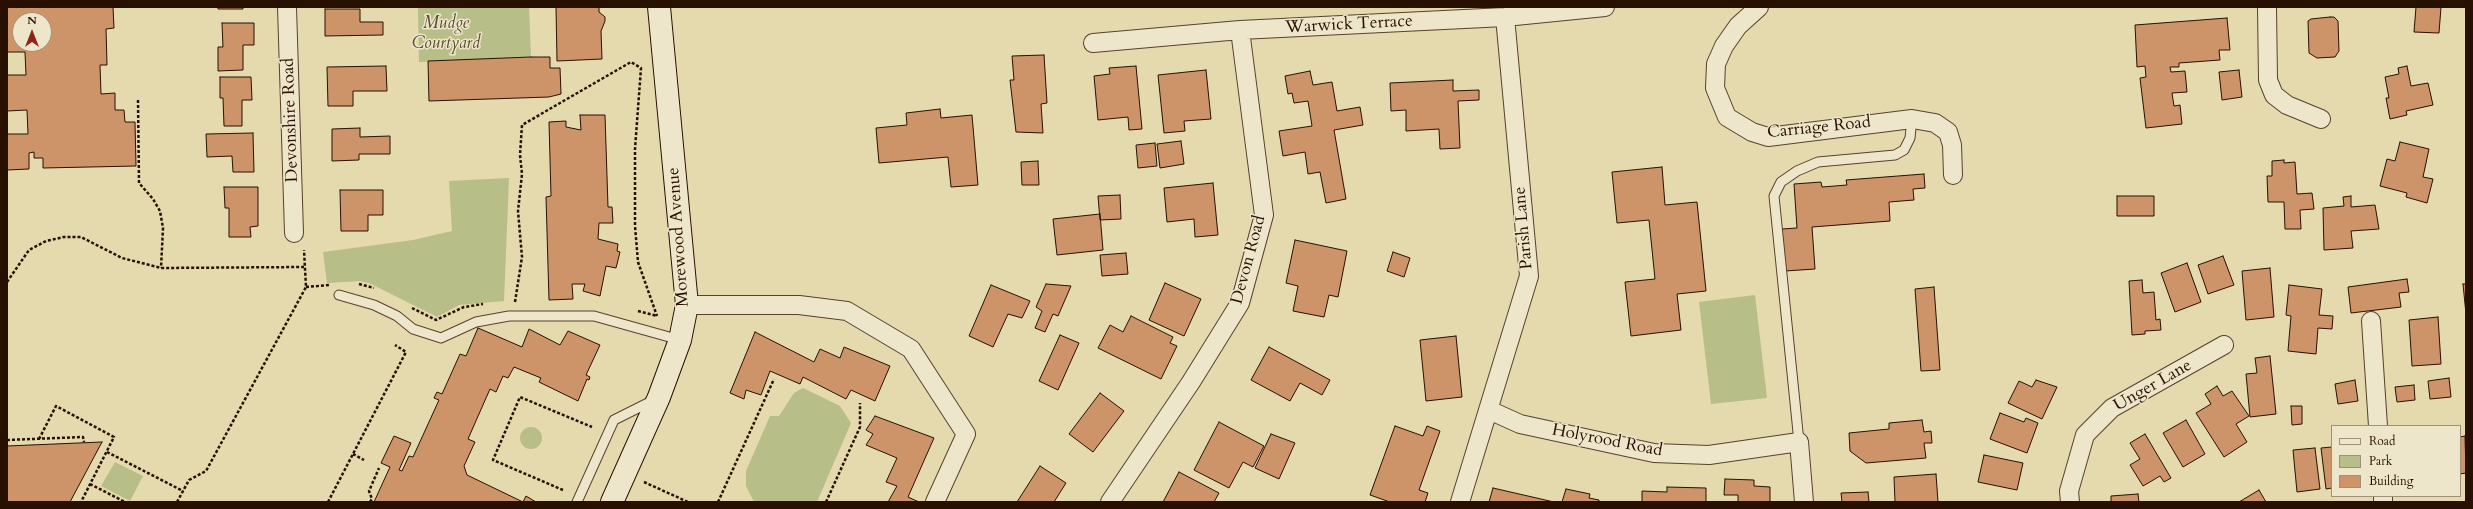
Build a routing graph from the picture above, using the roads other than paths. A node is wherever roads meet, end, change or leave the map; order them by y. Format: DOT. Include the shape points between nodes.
graph roads {
  1 [pos="288,7"];
  2 [pos="659,7"];
  3 [pos="1606,7"];
  4 [pos="1758,7"];
  5 [pos="2266,7"];
  6 [pos="1505,17"];
  7 [pos="1240,30"];
  8 [pos="1093,43"];
  9 [pos="1912,119"];
  10 [pos="2321,119"];
  11 [pos="1953,175"];
  12 [pos="294,233"];
  13 [pos="339,295"];
  14 [pos="687,305"];
  15 [pos="2372,321"];
  16 [pos="680,340"];
  17 [pos="2224,345"];
  18 [pos="659,397"];
  19 [pos="1489,410"];
  20 [pos="2378,425"];
  21 [pos="1799,442"];
  22 [pos="577,502"];
  23 [pos="612,502"];
  24 [pos="936,502"];
  25 [pos="1110,502"];
  26 [pos="1460,502"];
  27 [pos="1804,502"];
  28 [pos="2070,502"];
  1 -- 12 [label="street, Devonshire Road"];
  2 -- 14 [label="main road, Morewood Avenue"];
  3 -- 6 [label="street, Warwick Terrace"];
  4 -- 9 [label="street, Carriage Road" via="1738,26 1724,46 1716,64 1715,88 1727,117 1752,132 1768,137"];
  5 -- 10 [label="street" via="2268,80 2274,95 2287,105"];
  6 -- 7 [label="street, Warwick Terrace"];
  6 -- 19 [label="street, Parish Lane" via="1529,276"];
  7 -- 8 [label="street, Warwick Terrace"];
  7 -- 25 [label="street, Devon Road" via="1264,215 1240,303 1191,382"];
  9 -- 11 [label="street, Carriage Road" via="1936,123 1948,132 1952,145"];
  9 -- 21 [label="lane" via="1910,138 1904,150 1895,155 1818,162 1797,171 1781,182 1774,196"];
  13 -- 16 [label="lane" via="374,305 397,316 414,329 441,338 476,322 509,316 594,316"];
  14 -- 16 [label="main road, Morewood Avenue"];
  14 -- 24 [label="street" via="799,305 848,312 911,349 966,434"];
  15 -- 20 [label="street"];
  16 -- 18 [label="main road, Morewood Avenue"];
  17 -- 28 [label="street, Unger Lane" via="2112,408 2085,435 2069,491"];
  18 -- 22 [label="lane" via="614,420"];
  18 -- 23 [label="main road, Morewood Avenue"];
  19 -- 21 [label="street, Holyrood Road" via="1520,424 1654,453 1708,455"];
  19 -- 26 [label="street, Parish Lane"];
  21 -- 27 [label="street"];
}
